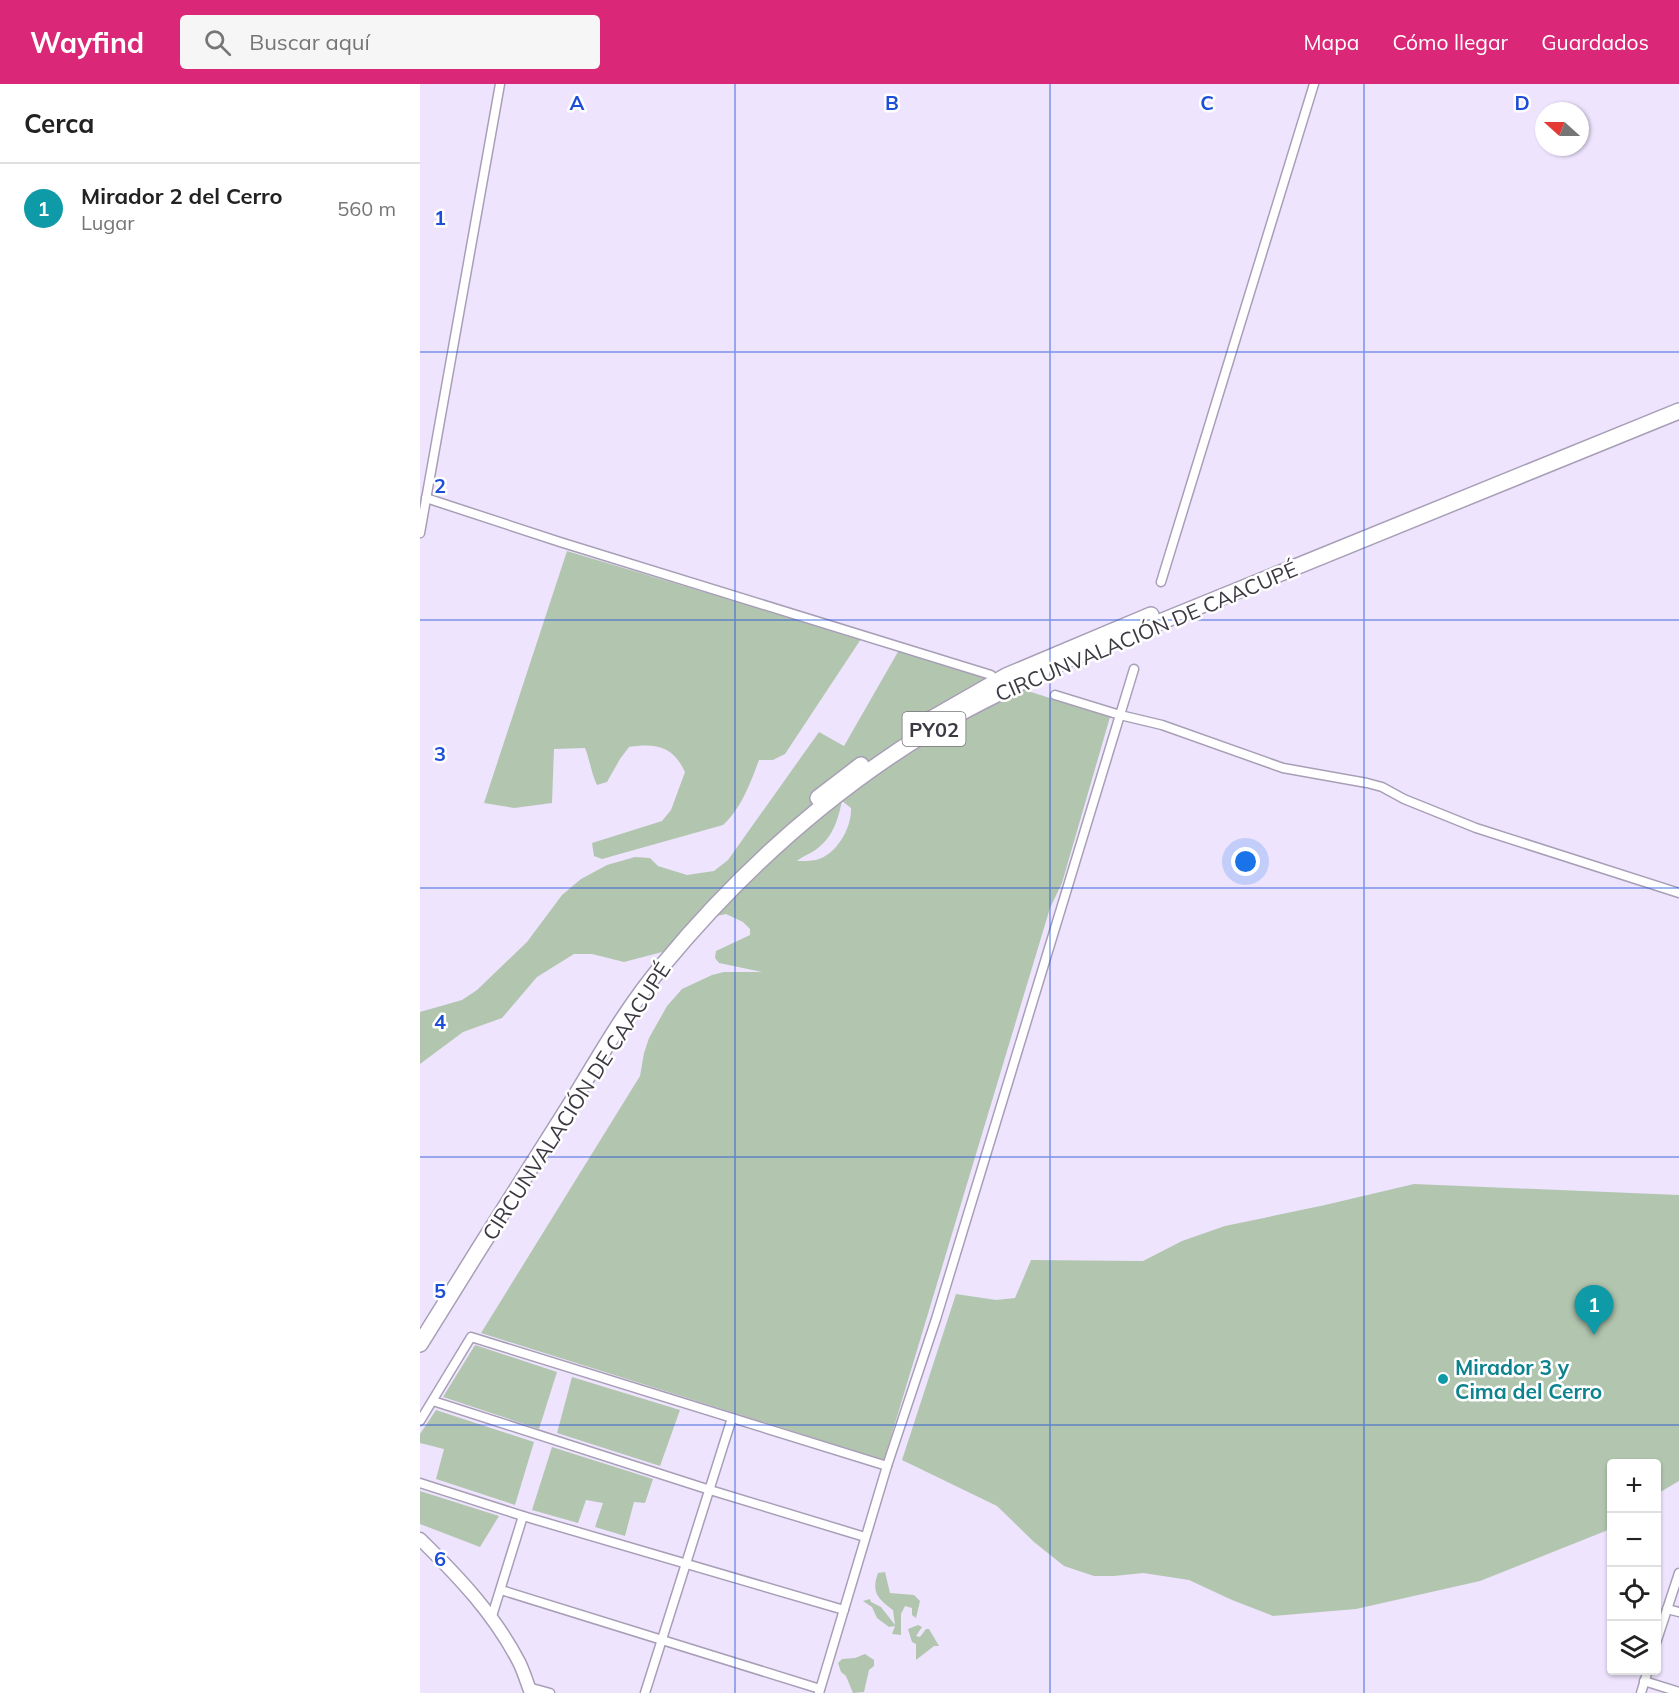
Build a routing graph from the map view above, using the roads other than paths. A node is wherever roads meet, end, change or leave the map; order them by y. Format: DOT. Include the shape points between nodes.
graph roads {
  1 [pos="500,84"];
  2 [pos="1314,84"];
  3 [pos="1679,402"];
  4 [pos="1679,411"];
  5 [pos="426,498"];
  6 [pos="420,533"];
  7 [pos="1161,582"];
  8 [pos="1134,669"];
  9 [pos="991,675"];
  10 [pos="1055,695"];
  11 [pos="1120,715"];
  12 [pos="1679,893"];
  13 [pos="420,1324"];
  14 [pos="420,1344"];
  15 [pos="433,1401"];
  16 [pos="732,1418"];
  17 [pos="420,1421"];
  18 [pos="887,1466"];
  19 [pos="420,1483"];
  20 [pos="710,1490"];
  21 [pos="524,1516"];
  22 [pos="865,1537"];
  23 [pos="420,1539"];
  24 [pos="687,1563"];
  25 [pos="1679,1573"];
  26 [pos="501,1590"];
  27 [pos="1667,1609"];
  28 [pos="844,1610"];
  29 [pos="1679,1612"];
  30 [pos="492,1616"];
  31 [pos="1661,1628"];
  32 [pos="662,1640"];
  33 [pos="1646,1675"];
  34 [pos="1644,1681"];
  35 [pos="530,1690"];
  36 [pos="820,1691"];
  37 [pos="1679,1692"];
  38 [pos="550,1693"];
  39 [pos="645,1693"];
  40 [pos="1641,1693"];
  1 -- 5 [label="street"];
  2 -- 7 [label="street"];
  3 -- 13 [label="highway, CIRCUNVALACIÓN DE CAACUPÉ / PY02" via="1024,668 920,725 839,781 753,855 644,974"];
  4 -- 14 [label="highway, CIRCUNVALACIÓN DE CAACUPÉ / PY02" via="1069,659 981,702 885,760 765,857 661,967 611,1039"];
  5 -- 6 [label="street"];
  5 -- 9 [label="street"];
  8 -- 11 [label="street"];
  10 -- 11 [label="street"];
  11 -- 12 [label="street" via="1162,725 1282,768 1375,785 1476,828"];
  11 -- 18 [label="street"];
  15 -- 16 [label="street" via="471,1337"];
  15 -- 17 [label="street"];
  15 -- 20 [label="street"];
  16 -- 18 [label="street"];
  16 -- 20 [label="street"];
  18 -- 22 [label="street"];
  19 -- 21 [label="street"];
  20 -- 22 [label="street"];
  20 -- 24 [label="street"];
  21 -- 24 [label="street"];
  21 -- 26 [label="street"];
  22 -- 28 [label="street"];
  23 -- 30 [label="street"];
  24 -- 28 [label="street"];
  24 -- 32 [label="street"];
  25 -- 27 [label="street"];
  26 -- 30 [label="street"];
  26 -- 32 [label="street"];
  27 -- 29 [label="street"];
  27 -- 31 [label="street"];
  28 -- 36 [label="street"];
  30 -- 35 [label="street" via="521,1665"];
  32 -- 36 [label="street"];
  32 -- 39 [label="street"];
  33 -- 34 [label="street"];
  34 -- 37 [label="street"];
  34 -- 40 [label="street"];
  35 -- 38 [label="street"];
}
